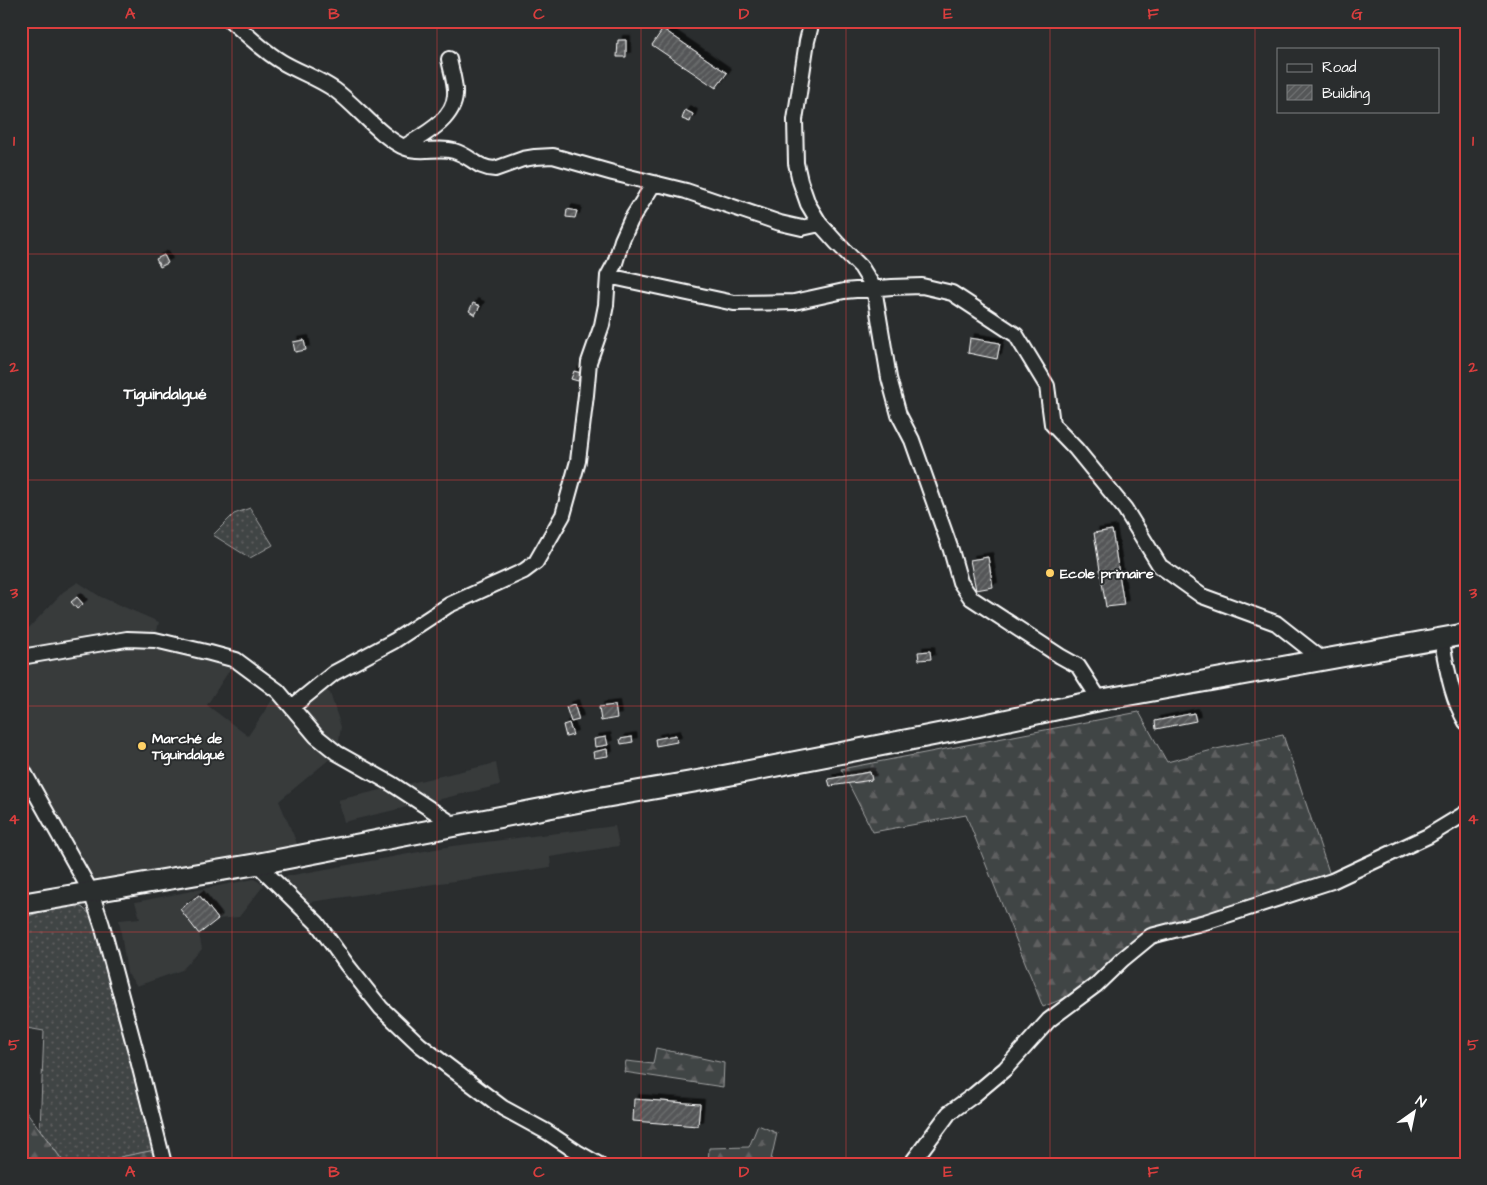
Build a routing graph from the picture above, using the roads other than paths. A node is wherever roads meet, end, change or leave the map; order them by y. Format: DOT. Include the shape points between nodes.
graph roads {
  1 [pos="231,21"];
  2 [pos="812,21"];
  3 [pos="449,59"];
  4 [pos="404,147"];
  5 [pos="654,183"];
  6 [pos="820,224"];
  7 [pos="608,276"];
  8 [pos="874,288"];
  9 [pos="1466,634"];
  10 [pos="1441,638"];
  11 [pos="21,657"];
  12 [pos="1323,660"];
  13 [pos="1100,700"];
  14 [pos="292,706"];
  15 [pos="1466,722"];
  16 [pos="21,766"];
  17 [pos="1466,813"];
  18 [pos="456,826"];
  19 [pos="257,864"];
  20 [pos="91,892"];
  21 [pos="23,902"];
  22 [pos="164,1164"];
  23 [pos="598,1164"];
  24 [pos="911,1164"];
  1 -- 4 [label="street" via="282,62 335,90"];
  2 -- 6 [label="street" via="795,120 795,143 800,181"];
  3 -- 4 [label="street" via="456,93 454,102 442,122"];
  4 -- 5 [label="street" via="420,151 456,151 492,169 524,159 553,156"];
  5 -- 6 [label="street" via="802,228"];
  5 -- 7 [label="street" via="631,220"];
  6 -- 8 [label="street" via="861,266"];
  7 -- 8 [label="street" via="734,303 794,302"];
  7 -- 14 [label="street" via="602,326 589,362 578,461 563,515 536,562 524,571 449,605 394,641 334,673"];
  8 -- 12 [label="street" via="922,286 952,293 1016,334 1047,386 1052,424 1125,509 1160,566 1202,596 1276,623"];
  8 -- 13 [label="street" via="889,378 899,415 912,440 960,582 971,598 1078,666"];
  9 -- 10 [label="street"];
  10 -- 12 [label="street"];
  10 -- 15 [label="street" via="1453,695"];
  11 -- 14 [label="street" via="128,639 155,640 236,660 278,690"];
  12 -- 13 [label="street"];
  13 -- 18 [label="street"];
  14 -- 18 [label="street" via="316,736 337,753"];
  16 -- 20 [label="street"];
  17 -- 24 [label="street" via="1428,836 1332,882 1151,936 1096,985 1049,1020 1005,1069 949,1114"];
  18 -- 19 [label="street"];
  19 -- 20 [label="street"];
  19 -- 23 [label="street" via="317,924 381,1008 420,1045 504,1108"];
  20 -- 21 [label="street"];
  20 -- 22 [label="street"];
}
